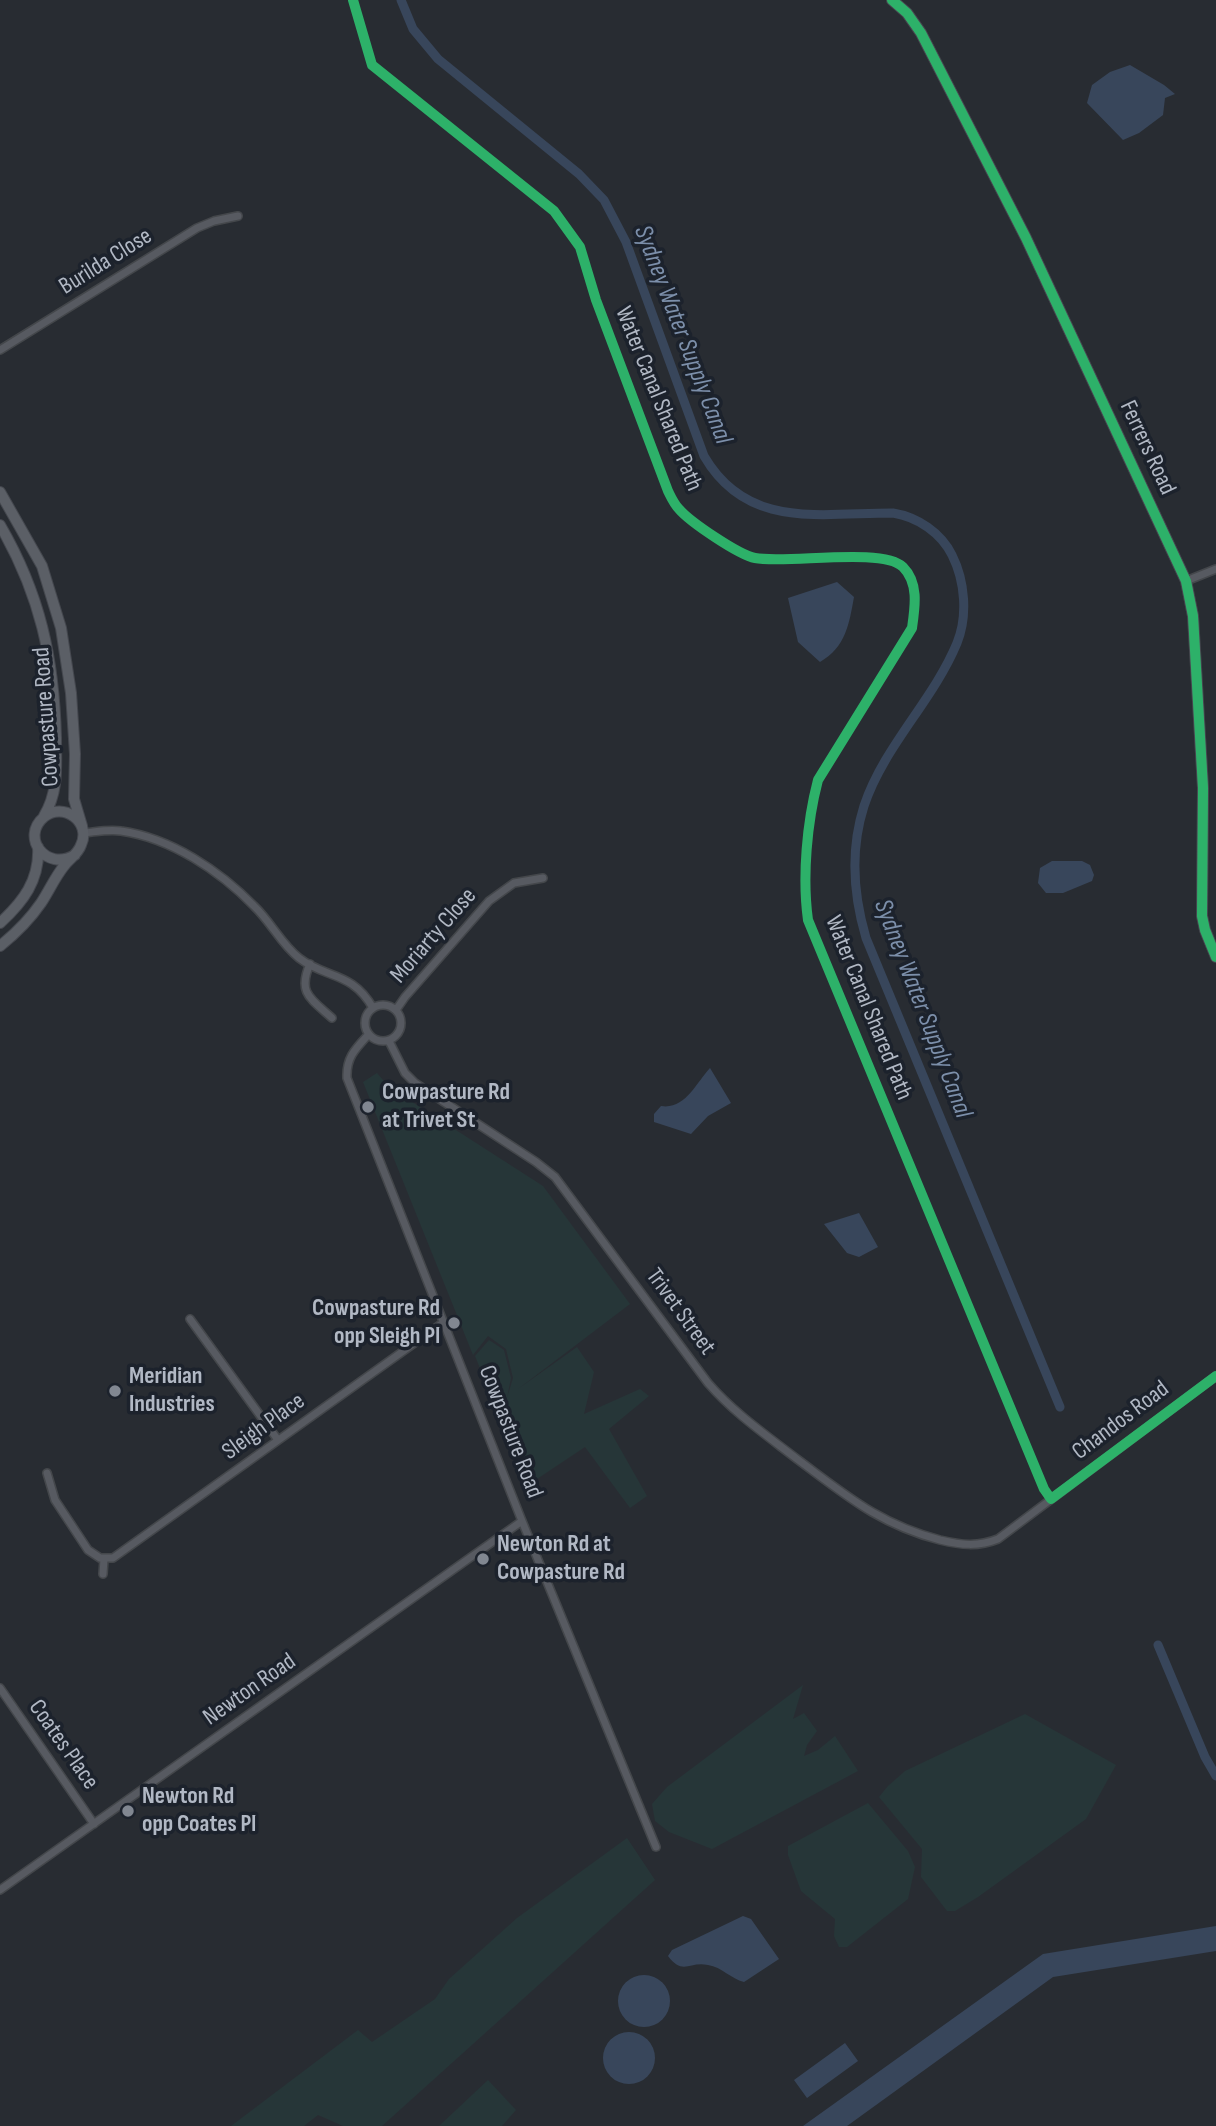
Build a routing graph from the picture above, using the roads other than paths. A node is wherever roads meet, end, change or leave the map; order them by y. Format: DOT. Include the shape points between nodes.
graph roads {
  1 [pos="892,0"];
  2 [pos="238,216"];
  3 [pos="0,350"];
  4 [pos="0,492"];
  5 [pos="0,525"];
  6 [pos="1216,569"];
  7 [pos="1186,581"];
  8 [pos="44,816"];
  9 [pos="83,829"];
  10 [pos="38,848"];
  11 [pos="75,855"];
  12 [pos="542,878"];
  13 [pos="0,923"];
  14 [pos="0,946"];
  15 [pos="1216,957"];
  16 [pos="310,964"];
  17 [pos="373,1007"];
  18 [pos="396,1010"];
  19 [pos="332,1018"];
  20 [pos="368,1035"];
  21 [pos="389,1041"];
  22 [pos="190,1319"];
  23 [pos="444,1322"];
  24 [pos="1216,1376"];
  25 [pos="278,1440"];
  26 [pos="47,1473"];
  27 [pos="522,1521"];
  28 [pos="985,1543"];
  29 [pos="104,1559"];
  30 [pos="103,1574"];
  31 [pos="0,1688"];
  32 [pos="94,1824"];
  33 [pos="656,1847"];
  34 [pos="0,1890"];
  1 -- 7 [label="street, Ferrers Road" via="921,33 1026,238"];
  2 -- 3 [label="street, Burilda Close" via="197,228"];
  4 -- 9 [label="street, Cowpasture Road" via="42,566 61,628 71,693 74,799"];
  5 -- 8 [label="street, Cowpasture Road" via="35,597 52,672 57,782"];
  6 -- 7 [label="street"];
  7 -- 15 [label="street, Ferrers Road" via="1193,616 1203,788 1202,916"];
  8 -- 9 [label="street" via="65,812"];
  8 -- 10 [label="street" via="35,834"];
  9 -- 11 [label="street"];
  9 -- 16 [label="street" via="137,835 208,867 255,906 286,946"];
  10 -- 11 [label="street" via="54,860"];
  10 -- 13 [label="street" via="37,870 29,891"];
  11 -- 14 [label="street" via="30,917"];
  12 -- 18 [label="street, Moriarty Close" via="514,883 489,901"];
  16 -- 17 [label="street" via="352,984"];
  16 -- 19 [label="street" via="303,978 305,989"];
  17 -- 18 [label="street" via="385,1005"];
  17 -- 20 [label="street" via="365,1017"];
  18 -- 21 [label="street" via="401,1028"];
  20 -- 21 [label="street"];
  20 -- 23 [label="street, Cowpasture Road" via="349,1058 347,1078"];
  21 -- 28 [label="street, Trivet Street" via="415,1083 555,1177 708,1383 743,1418 883,1520 951,1542"];
  22 -- 25 [label="street"];
  23 -- 25 [label="street, Sleigh Place"];
  23 -- 27 [label="street, Cowpasture Road"];
  24 -- 28 [label="street, Chandos Road" via="1009,1533"];
  25 -- 29 [label="street, Sleigh Place" via="122,1553"];
  26 -- 29 [label="street" via="59,1508 88,1550"];
  27 -- 32 [label="street, Newton Road"];
  27 -- 33 [label="street, Cowpasture Road"];
  29 -- 30 [label="street"];
  31 -- 32 [label="street, Coates Place"];
  32 -- 34 [label="street, Newton Road"];
}
